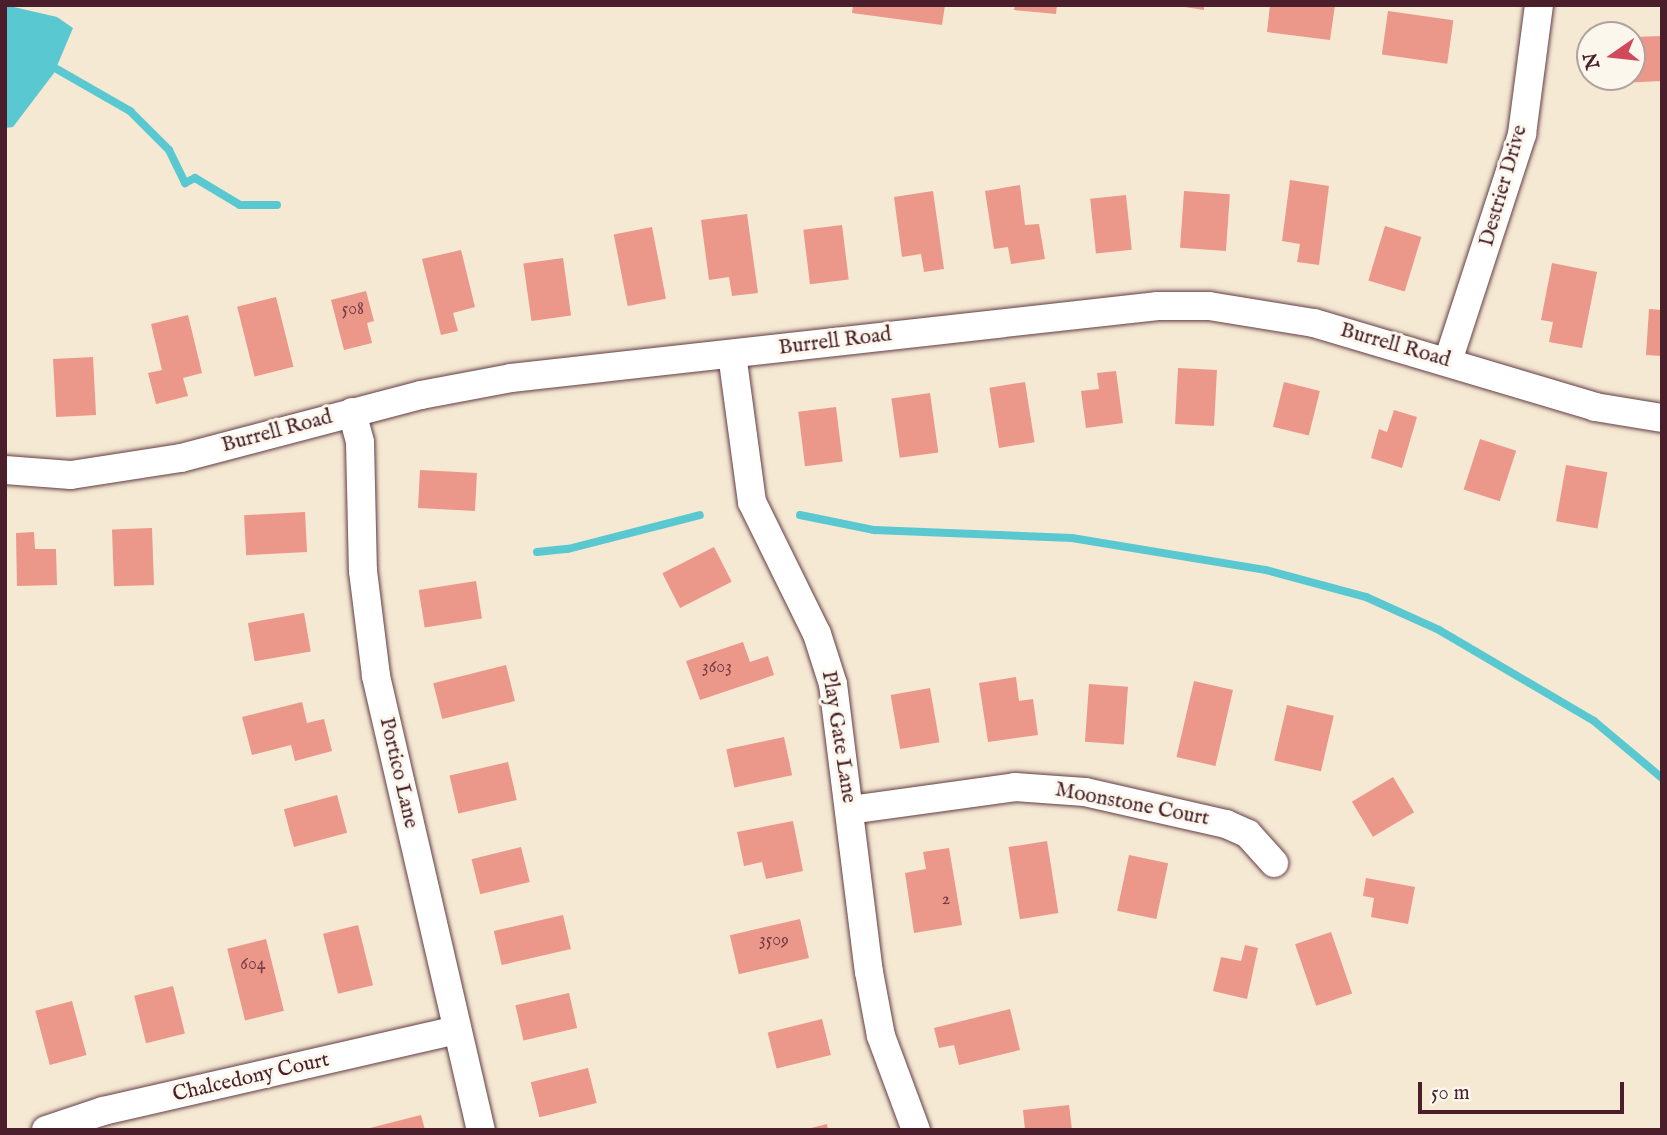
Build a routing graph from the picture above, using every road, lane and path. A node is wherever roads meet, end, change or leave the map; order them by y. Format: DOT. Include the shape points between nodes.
graph roads {
  1 [pos="1539,5"];
  2 [pos="732,354"];
  3 [pos="1448,361"];
  4 [pos="352,412"];
  5 [pos="1662,418"];
  6 [pos="5,470"];
  7 [pos="850,810"];
  8 [pos="1274,863"];
  9 [pos="457,1030"];
  10 [pos="46,1130"];
  11 [pos="481,1130"];
  12 [pos="916,1130"];
  1 -- 3 [label="street, Destrier Drive" via="1522,134"];
  2 -- 3 [label="street, Burrell Road" via="1111,308 1209,306 1314,323"];
  2 -- 4 [label="street, Burrell Road" via="511,378"];
  2 -- 7 [label="street, Play Gate Lane" via="752,502 817,634 833,684"];
  3 -- 5 [label="street, Burrell Road" via="1595,407"];
  4 -- 6 [label="street, Burrell Road" via="127,468 71,475"];
  4 -- 9 [label="street, Portico Lane" via="360,442 363,572 376,676"];
  7 -- 8 [label="street, Moonstone Court" via="1015,787 1085,792 1226,824 1248,834"];
  7 -- 12 [label="street, Play Gate Lane" via="881,1036"];
  9 -- 10 [label="street, Chalcedony Court" via="103,1111"];
  9 -- 11 [label="street, Portico Lane"];
}
